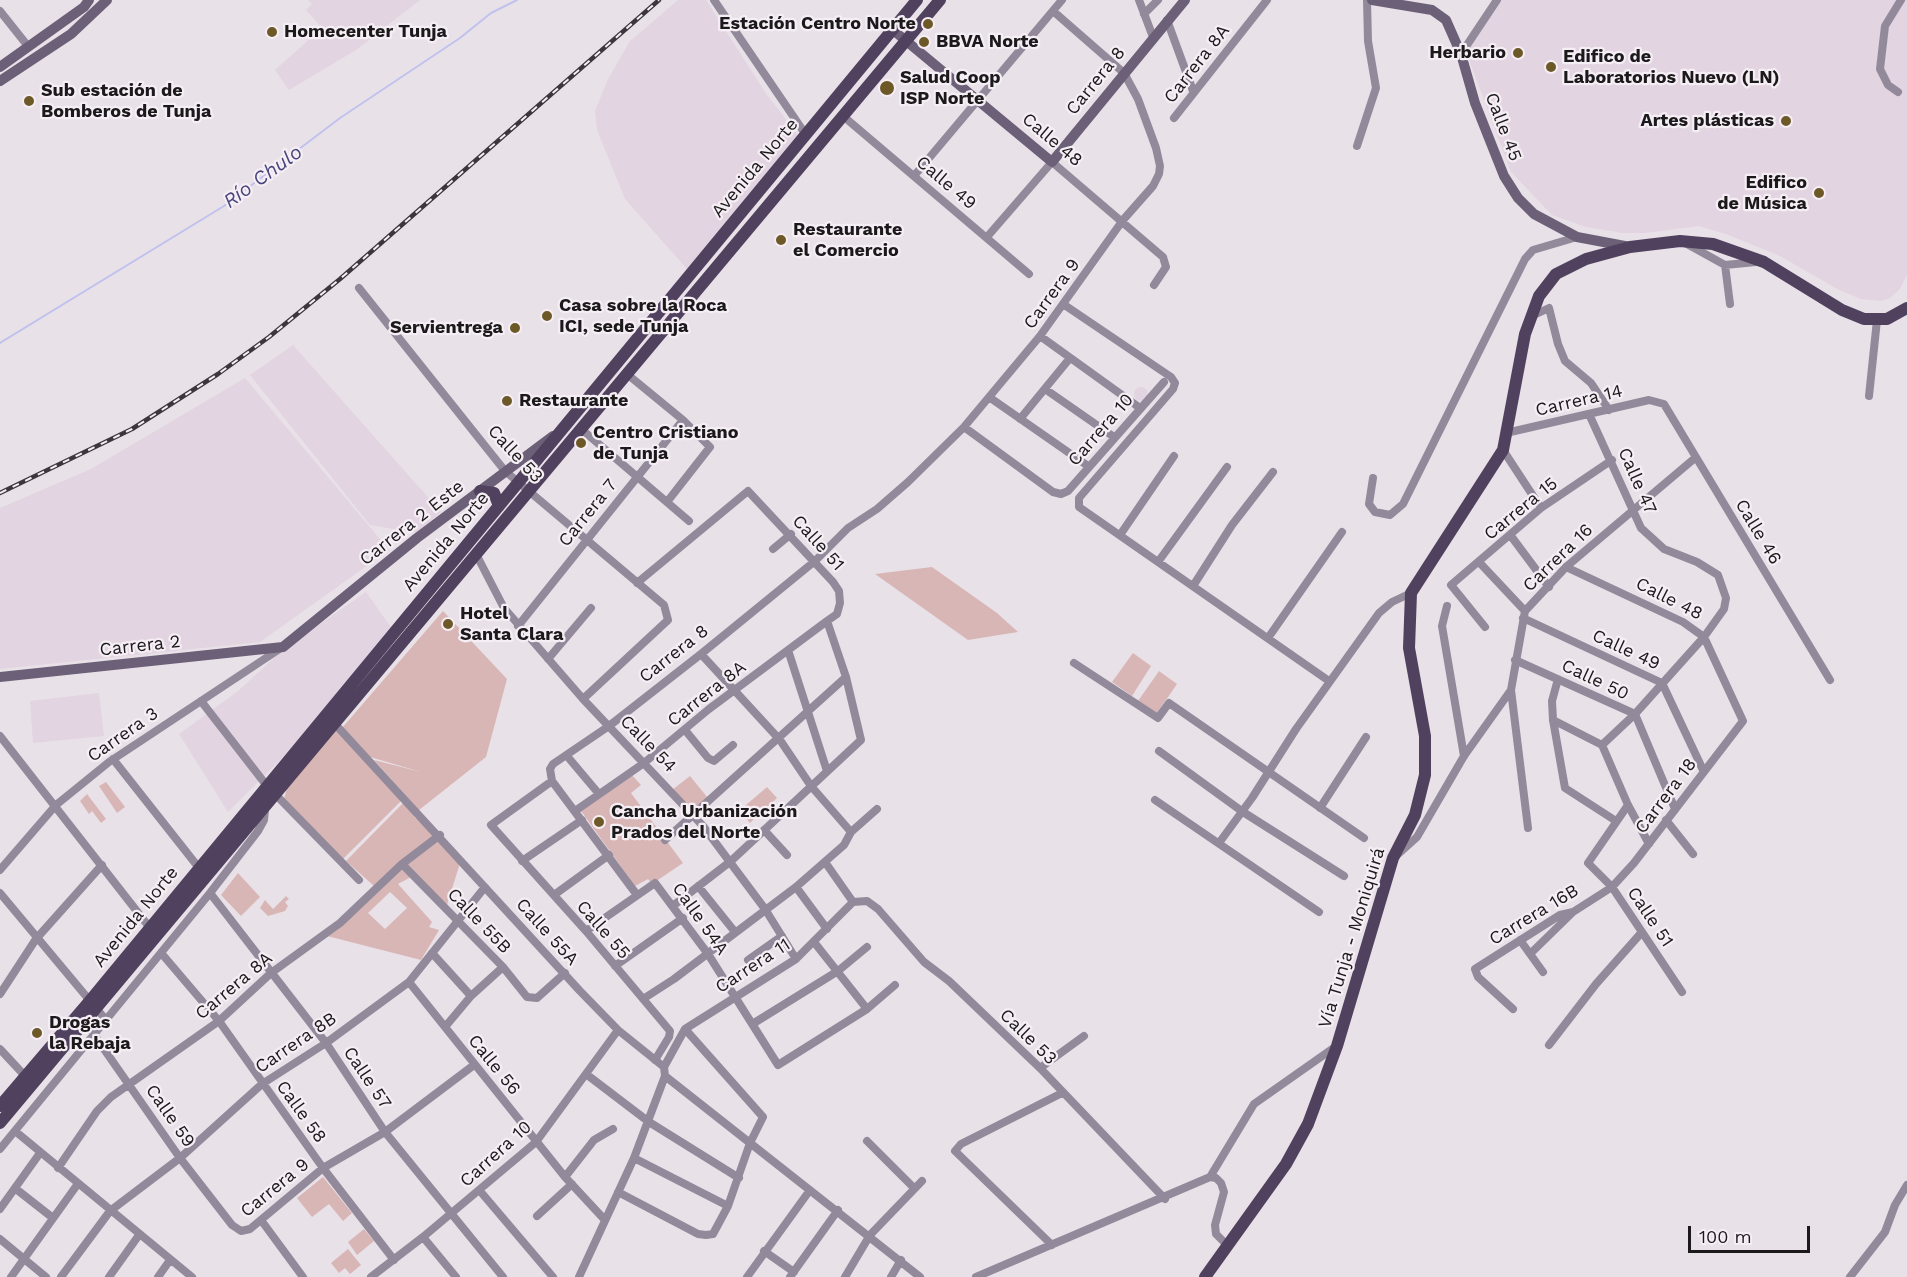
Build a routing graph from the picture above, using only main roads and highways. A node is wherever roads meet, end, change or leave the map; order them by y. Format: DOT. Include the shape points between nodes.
graph roads {
  1 [pos="917,0"];
  2 [pos="940,0"];
  3 [pos="1907,308"];
  4 [pos="480,491"];
  5 [pos="499,506"];
  6 [pos="271,790"];
  7 [pos="92,1005"];
  8 [pos="82,1018"];
  9 [pos="0,1106"];
  10 [pos="0,1123"];
  11 [pos="1205,1277"];
  1 -- 5 [label="main road, Avenida Norte"];
  2 -- 6 [label="main road, Avenida Norte" via="335,724"];
  3 -- 11 [label="main road, Vía Tunja - Moniquirá" via="1887,319 1864,319 1842,310 1764,261 1713,244 1680,241 1630,247 1586,260 1556,274 1539,296 1525,334 1503,450 1411,593 1409,648 1425,736 1425,775 1415,815 1393,858 1337,1046 1308,1124 1286,1164"];
  4 -- 5 [label="main road" via="494,493"];
  5 -- 6 [label="main road, Avenida Norte"];
  6 -- 7 [label="main road, Avenida Norte" via="199,868"];
  6 -- 7 [label="main road, Avenida Norte" via="265,805"];
  7 -- 8 [label="main road, Avenida Norte"];
  8 -- 9 [label="main road, Avenida Norte"];
  8 -- 10 [label="main road, Avenida Norte"];
}
